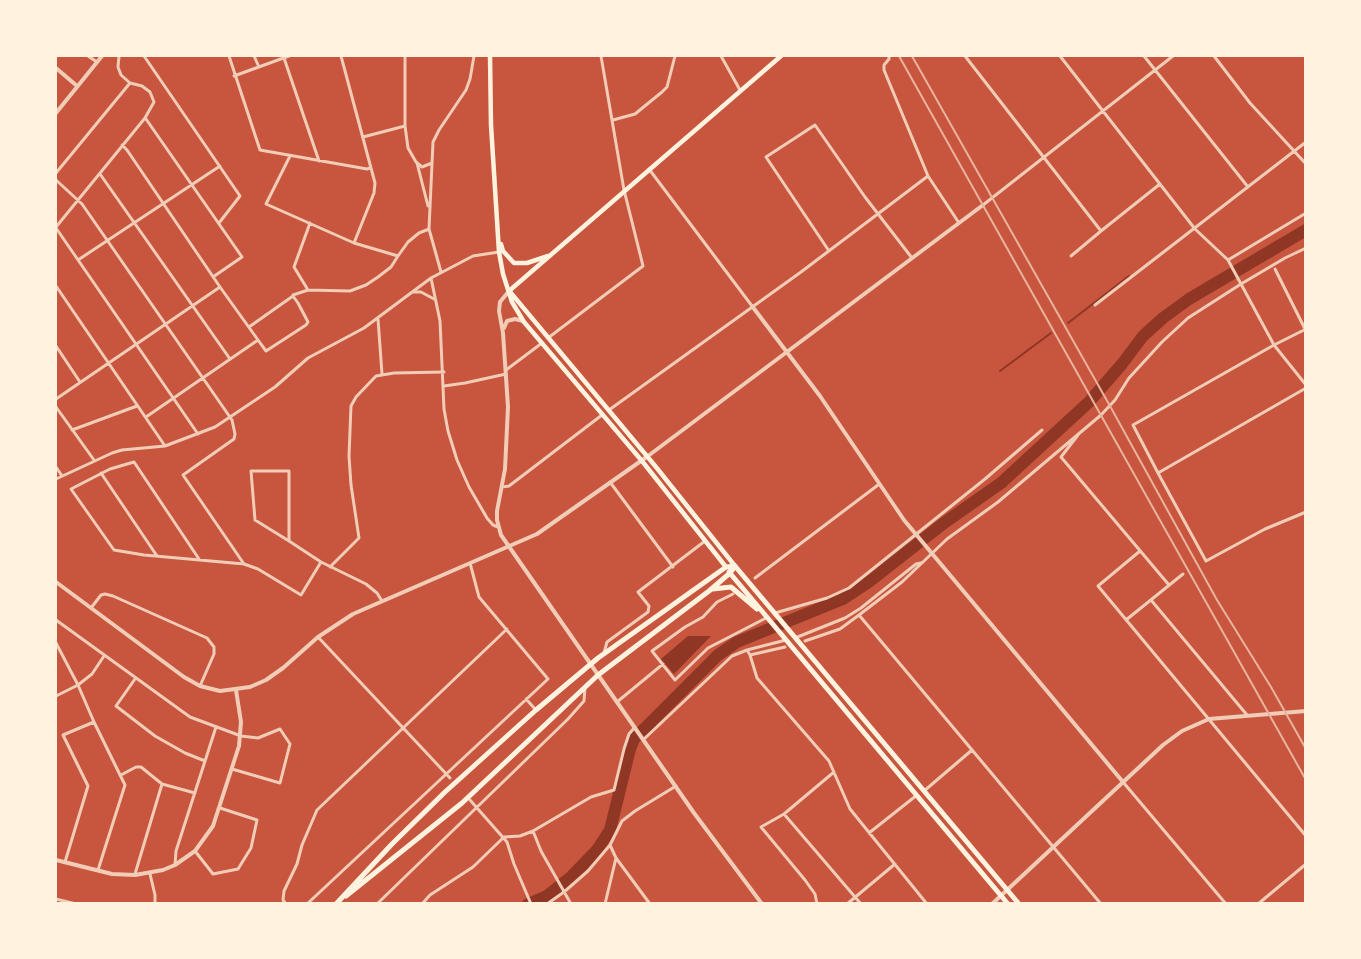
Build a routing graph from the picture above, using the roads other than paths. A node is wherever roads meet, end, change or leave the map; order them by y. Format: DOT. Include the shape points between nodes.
graph roads {
  1 [pos="88,56"];
  2 [pos="102,56"];
  3 [pos="119,56"];
  4 [pos="144,56"];
  5 [pos="229,56"];
  6 [pos="254,56"];
  7 [pos="289,56"];
  8 [pos="340,56"];
  9 [pos="405,56"];
  10 [pos="474,56"];
  11 [pos="490,56"];
  12 [pos="601,56"];
  13 [pos="675,56"];
  14 [pos="721,56"];
  15 [pos="780,56"];
  16 [pos="889,56"];
  17 [pos="965,56"];
  18 [pos="1060,56"];
  19 [pos="1144,56"];
  20 [pos="1173,56"];
  21 [pos="1214,56"];
  22 [pos="284,58"];
  23 [pos="97,62"];
  24 [pos="259,67"];
  25 [pos="56,68"];
  26 [pos="1155,69"];
  27 [pos="234,76"];
  28 [pos="130,83"];
  29 [pos="77,86"];
  30 [pos="740,90"];
  31 [pos="56,110"];
  32 [pos="1103,111"];
  33 [pos="146,118"];
  34 [pos="613,120"];
  35 [pos="405,126"];
  36 [pos="363,136"];
  37 [pos="1305,142"];
  38 [pos="122,146"];
  39 [pos="1294,151"];
  40 [pos="290,156"];
  41 [pos="1043,158"];
  42 [pos="319,161"];
  43 [pos="416,162"];
  44 [pos="432,163"];
  45 [pos="1305,164"];
  46 [pos="220,165"];
  47 [pos="370,168"];
  48 [pos="649,169"];
  49 [pos="56,173"];
  50 [pos="100,174"];
  51 [pos="928,176"];
  52 [pos="56,180"];
  53 [pos="431,184"];
  54 [pos="1160,184"];
  55 [pos="192,185"];
  56 [pos="423,186"];
  57 [pos="1248,187"];
  58 [pos="624,190"];
  59 [pos="78,199"];
  60 [pos="163,204"];
  61 [pos="983,206"];
  62 [pos="429,211"];
  63 [pos="1305,213"];
  64 [pos="878,214"];
  65 [pos="135,223"];
  66 [pos="219,223"];
  67 [pos="310,223"];
  68 [pos="960,223"];
  69 [pos="56,228"];
  70 [pos="1195,229"];
  71 [pos="429,230"];
  72 [pos="1101,231"];
  73 [pos="498,233"];
  74 [pos="107,241"];
  75 [pos="354,243"];
  76 [pos="1305,248"];
  77 [pos="829,250"];
  78 [pos="499,252"];
  79 [pos="398,256"];
  80 [pos="548,256"];
  81 [pos="1071,256"];
  82 [pos="913,259"];
  83 [pos="78,260"];
  84 [pos="1228,260"];
  85 [pos="1275,268"];
  86 [pos="441,272"];
  87 [pos="213,277"];
  88 [pos="431,278"];
  89 [pos="1241,283"];
  90 [pos="56,286"];
  91 [pos="220,286"];
  92 [pos="308,290"];
  93 [pos="509,291"];
  94 [pos="411,293"];
  95 [pos="293,296"];
  96 [pos="436,301"];
  97 [pos="1095,305"];
  98 [pos="192,306"];
  99 [pos="752,306"];
  100 [pos="378,318"];
  101 [pos="524,322"];
  102 [pos="165,324"];
  103 [pos="249,327"];
  104 [pos="1305,329"];
  105 [pos="503,333"];
  106 [pos="548,338"];
  107 [pos="258,340"];
  108 [pos="542,343"];
  109 [pos="136,344"];
  110 [pos="1274,345"];
  111 [pos="56,346"];
  112 [pos="788,352"];
  113 [pos="230,359"];
  114 [pos="110,363"];
  115 [pos="444,372"];
  116 [pos="506,372"];
  117 [pos="382,374"];
  118 [pos="202,379"];
  119 [pos="80,382"];
  120 [pos="444,386"];
  121 [pos="1305,387"];
  122 [pos="174,398"];
  123 [pos="56,399"];
  124 [pos="137,406"];
  125 [pos="56,407"];
  126 [pos="609,410"];
  127 [pos="603,414"];
  128 [pos="145,417"];
  129 [pos="230,417"];
  130 [pos="72,430"];
  131 [pos="1042,430"];
  132 [pos="1079,433"];
  133 [pos="198,434"];
  134 [pos="165,446"];
  135 [pos="648,456"];
  136 [pos="94,460"];
  137 [pos="642,461"];
  138 [pos="56,467"];
  139 [pos="101,473"];
  140 [pos="1158,473"];
  141 [pos="62,476"];
  142 [pos="56,479"];
  143 [pos="610,482"];
  144 [pos="878,485"];
  145 [pos="502,487"];
  146 [pos="1305,512"];
  147 [pos="498,527"];
  148 [pos="916,536"];
  149 [pos="290,541"];
  150 [pos="705,541"];
  151 [pos="507,546"];
  152 [pos="1140,551"];
  153 [pos="930,552"];
  154 [pos="157,556"];
  155 [pos="199,559"];
  156 [pos="321,562"];
  157 [pos="922,562"];
  158 [pos="470,563"];
  159 [pos="244,564"];
  160 [pos="735,566"];
  161 [pos="330,567"];
  162 [pos="673,567"];
  163 [pos="726,567"];
  164 [pos="730,573"];
  165 [pos="1183,574"];
  166 [pos="754,578"];
  167 [pos="56,582"];
  168 [pos="1169,585"];
  169 [pos="709,591"];
  170 [pos="733,594"];
  171 [pos="1151,600"];
  172 [pos="383,602"];
  173 [pos="91,608"];
  174 [pos="762,612"];
  175 [pos="860,615"];
  176 [pos="777,616"];
  177 [pos="769,620"];
  178 [pos="1126,620"];
  179 [pos="57,621"];
  180 [pos="56,626"];
  181 [pos="507,629"];
  182 [pos="794,636"];
  183 [pos="318,637"];
  184 [pos="785,641"];
  185 [pos="805,641"];
  186 [pos="56,643"];
  187 [pos="747,650"];
  188 [pos="604,654"];
  189 [pos="750,655"];
  190 [pos="104,656"];
  191 [pos="591,664"];
  192 [pos="663,664"];
  193 [pos="598,675"];
  194 [pos="135,679"];
  195 [pos="78,685"];
  196 [pos="200,686"];
  197 [pos="585,687"];
  198 [pos="236,690"];
  199 [pos="56,696"];
  200 [pos="526,699"];
  201 [pos="617,702"];
  202 [pos="536,710"];
  203 [pos="1305,711"];
  204 [pos="1247,715"];
  205 [pos="1209,719"];
  206 [pos="94,722"];
  207 [pos="216,727"];
  208 [pos="403,728"];
  209 [pos="635,728"];
  210 [pos="241,735"];
  211 [pos="642,738"];
  212 [pos="972,750"];
  213 [pos="205,760"];
  214 [pos="232,769"];
  215 [pos="834,772"];
  216 [pos="445,773"];
  217 [pos="121,775"];
  218 [pos="450,778"];
  219 [pos="1123,783"];
  220 [pos="162,784"];
  221 [pos="676,786"];
  222 [pos="924,791"];
  223 [pos="195,794"];
  224 [pos="918,795"];
  225 [pos="470,800"];
  226 [pos="478,807"];
  227 [pos="220,808"];
  228 [pos="784,814"];
  229 [pos="533,831"];
  230 [pos="869,833"];
  231 [pos="1305,836"];
  232 [pos="504,837"];
  233 [pos="610,845"];
  234 [pos="1054,846"];
  235 [pos="195,851"];
  236 [pos="616,858"];
  237 [pos="56,860"];
  238 [pos="65,862"];
  239 [pos="895,864"];
  240 [pos="1305,864"];
  241 [pos="175,865"];
  242 [pos="98,870"];
  243 [pos="150,874"];
  244 [pos="135,875"];
  245 [pos="1007,889"];
  246 [pos="563,891"];
  247 [pos="1001,895"];
  248 [pos="855,897"];
  249 [pos="56,899"];
  250 [pos="76,903"];
  251 [pos="155,903"];
  252 [pos="286,903"];
  253 [pos="307,903"];
  254 [pos="336,903"];
  255 [pos="377,903"];
  256 [pos="422,903"];
  257 [pos="531,903"];
  258 [pos="547,903"];
  259 [pos="571,903"];
  260 [pos="605,903"];
  261 [pos="650,903"];
  262 [pos="712,903"];
  263 [pos="719,903"];
  264 [pos="762,903"];
  265 [pos="817,903"];
  266 [pos="847,903"];
  267 [pos="861,903"];
  268 [pos="927,903"];
  269 [pos="992,903"];
  270 [pos="1008,903"];
  271 [pos="1019,903"];
  272 [pos="1101,903"];
  273 [pos="1226,903"];
  274 [pos="1258,903"];
  1 -- 23 [label="street"];
  2 -- 23 [label="street"];
  3 -- 28 [label="street" via="121,75"];
  4 -- 46 [label="street"];
  5 -- 27 [label="street"];
  6 -- 24 [label="street"];
  7 -- 22 [label="street"];
  8 -- 36 [label="street"];
  9 -- 35 [label="street"];
  10 -- 44 [label="street" via="466,90 433,142"];
  11 -- 73 [label="main road"];
  12 -- 34 [label="street"];
  13 -- 34 [label="street" via="667,87 635,114"];
  14 -- 30 [label="street"];
  15 -- 30 [label="main road"];
  16 -- 51 [label="street" via="884,70"];
  17 -- 41 [label="street"];
  18 -- 32 [label="street"];
  19 -- 26 [label="street"];
  20 -- 26 [label="street"];
  21 -- 39 [label="street"];
  22 -- 24 [label="street"];
  22 -- 42 [label="street"];
  23 -- 29 [label="street"];
  24 -- 27 [label="street"];
  25 -- 29 [label="street"];
  26 -- 32 [label="street"];
  26 -- 57 [label="street"];
  27 -- 40 [label="street" via="260,150"];
  28 -- 33 [label="street" via="150,92 154,102"];
  28 -- 49 [label="street"];
  29 -- 31 [label="street"];
  30 -- 48 [label="main road"];
  32 -- 41 [label="street"];
  32 -- 54 [label="street"];
  33 -- 38 [label="street"];
  33 -- 55 [label="street"];
  34 -- 58 [label="street"];
  35 -- 36 [label="street"];
  35 -- 43 [label="street" via="408,148"];
  36 -- 47 [label="street"];
  37 -- 39 [label="street"];
  38 -- 50 [label="street"];
  38 -- 60 [label="street"];
  39 -- 45 [label="street"];
  39 -- 57 [label="street"];
  40 -- 42 [label="street"];
  40 -- 67 [label="street" via="266,204"];
  41 -- 61 [label="street"];
  41 -- 72 [label="street"];
  42 -- 47 [label="street"];
  43 -- 44 [label="street" via="422,167"];
  43 -- 56 [label="street"];
  44 -- 53 [label="street"];
  46 -- 55 [label="street"];
  46 -- 66 [label="street" via="240,196"];
  47 -- 75 [label="street" via="374,193"];
  48 -- 58 [label="main road"];
  48 -- 99 [label="street"];
  50 -- 59 [label="street"];
  50 -- 65 [label="street"];
  51 -- 64 [label="street"];
  51 -- 68 [label="street"];
  52 -- 59 [label="street"];
  53 -- 56 [label="street"];
  53 -- 62 [label="street"];
  54 -- 70 [label="street"];
  54 -- 72 [label="street"];
  55 -- 60 [label="street"];
  55 -- 66 [label="street"];
  56 -- 62 [label="street"];
  57 -- 70 [label="street"];
  58 -- 80 [label="main road"];
  58 -- 106 [label="street" via="643,266"];
  59 -- 69 [label="street"];
  59 -- 74 [label="street"];
  60 -- 65 [label="street"];
  60 -- 87 [label="street"];
  61 -- 68 [label="street"];
  62 -- 71 [label="street"];
  63 -- 84 [label="street"];
  64 -- 77 [label="street"];
  64 -- 77 [label="street" via="815,125 766,157"];
  64 -- 82 [label="street"];
  65 -- 74 [label="street"];
  65 -- 98 [label="street"];
  66 -- 87 [label="street" via="242,257"];
  67 -- 75 [label="street"];
  67 -- 92 [label="street" via="294,267"];
  68 -- 82 [label="street"];
  69 -- 83 [label="street"];
  70 -- 84 [label="street"];
  70 -- 97 [label="street"];
  71 -- 79 [label="street" via="414,237"];
  71 -- 86 [label="street"];
  72 -- 81 [label="street"];
  73 -- 78 [label="main road"];
  73 -- 80 [label="main road" via="503,251 514,263"];
  74 -- 83 [label="street"];
  74 -- 102 [label="street"];
  75 -- 79 [label="street"];
  76 -- 89 [label="street"];
  77 -- 99 [label="street"];
  78 -- 86 [label="street" via="473,256"];
  78 -- 93 [label="main road"];
  79 -- 92 [label="street" via="391,267 358,288"];
  80 -- 93 [label="main road"];
  82 -- 112 [label="street"];
  83 -- 109 [label="street"];
  84 -- 89 [label="street"];
  85 -- 104 [label="street"];
  86 -- 88 [label="street"];
  87 -- 91 [label="street"];
  88 -- 94 [label="street"];
  88 -- 96 [label="street"];
  89 -- 110 [label="street"];
  89 -- 132 [label="street" via="1199,310 1162,342 1110,406"];
  90 -- 114 [label="street"];
  91 -- 98 [label="street"];
  91 -- 103 [label="street"];
  92 -- 95 [label="street"];
  93 -- 101 [label="main road"];
  93 -- 105 [label="street" via="499,304"];
  93 -- 106 [label="main road"];
  94 -- 96 [label="street" via="422,292"];
  94 -- 100 [label="street"];
  95 -- 103 [label="street"];
  95 -- 107 [label="street" via="308,322 306,325 266,351"];
  96 -- 115 [label="street"];
  98 -- 102 [label="street"];
  98 -- 113 [label="street"];
  99 -- 112 [label="street"];
  99 -- 126 [label="street"];
  100 -- 117 [label="street"];
  100 -- 129 [label="street" via="309,358"];
  101 -- 105 [label="street" via="515,318 507,321"];
  101 -- 108 [label="main road"];
  102 -- 109 [label="street"];
  102 -- 118 [label="street"];
  103 -- 107 [label="street"];
  104 -- 110 [label="street"];
  105 -- 116 [label="street"];
  106 -- 126 [label="main road"];
  107 -- 113 [label="street"];
  108 -- 116 [label="street"];
  108 -- 127 [label="main road"];
  109 -- 114 [label="street"];
  109 -- 122 [label="street"];
  110 -- 121 [label="street"];
  110 -- 140 [label="street" via="1133,425"];
  111 -- 119 [label="street"];
  112 -- 135 [label="street"];
  112 -- 144 [label="street"];
  113 -- 118 [label="street"];
  114 -- 119 [label="street"];
  114 -- 124 [label="street"];
  115 -- 117 [label="street"];
  115 -- 120 [label="street"];
  116 -- 120 [label="street"];
  116 -- 145 [label="street" via="507,442"];
  117 -- 161 [label="street" via="362,389 351,406 349,456 358,538"];
  118 -- 122 [label="street"];
  118 -- 129 [label="street"];
  119 -- 123 [label="street"];
  120 -- 147 [label="street" via="444,409 457,460 487,518"];
  121 -- 140 [label="street"];
  122 -- 128 [label="street"];
  122 -- 133 [label="street"];
  124 -- 128 [label="street"];
  124 -- 130 [label="street"];
  125 -- 130 [label="street"];
  126 -- 135 [label="main road"];
  127 -- 137 [label="main road"];
  127 -- 145 [label="street" via="509,486"];
  128 -- 134 [label="street"];
  129 -- 133 [label="street"];
  129 -- 159 [label="street" via="234,439 183,475"];
  130 -- 136 [label="street"];
  131 -- 148 [label="street"];
  132 -- 152 [label="street" via="1061,457"];
  132 -- 153 [label="street"];
  133 -- 134 [label="street"];
  134 -- 136 [label="street" via="122,450"];
  135 -- 137 [label="street"];
  135 -- 160 [label="main road"];
  136 -- 141 [label="street"];
  137 -- 143 [label="street"];
  137 -- 150 [label="main road"];
  138 -- 141 [label="street"];
  139 -- 154 [label="street"];
  139 -- 154 [label="street" via="71,489 114,550"];
  139 -- 155 [label="street" via="134,462"];
  140 -- 146 [label="street" via="1206,561"];
  141 -- 142 [label="street"];
  143 -- 151 [label="street" via="537,534"];
  143 -- 162 [label="street"];
  144 -- 148 [label="street"];
  144 -- 166 [label="street"];
  145 -- 147 [label="street"];
  147 -- 151 [label="street"];
  148 -- 153 [label="street"];
  148 -- 176 [label="street" via="849,588"];
  149 -- 149 [label="street" via="288,471 252,471 255,520"];
  149 -- 156 [label="street"];
  150 -- 162 [label="street"];
  150 -- 163 [label="main road"];
  151 -- 158 [label="street"];
  151 -- 191 [label="street"];
  152 -- 168 [label="street"];
  152 -- 178 [label="street" via="1098,586"];
  153 -- 157 [label="street"];
  153 -- 219 [label="street"];
  154 -- 155 [label="street"];
  155 -- 159 [label="street"];
  156 -- 159 [label="street" via="300,595"];
  156 -- 161 [label="street"];
  157 -- 175 [label="street"];
  157 -- 182 [label="street" via="845,618"];
  158 -- 172 [label="street"];
  158 -- 181 [label="street" via="479,597"];
  160 -- 163 [label="highway"];
  160 -- 164 [label="highway"];
  160 -- 176 [label="highway"];
  161 -- 172 [label="street" via="366,584"];
  162 -- 188 [label="street" via="638,592 649,606 648,612 607,642"];
  163 -- 164 [label="highway"];
  163 -- 188 [label="highway"];
  164 -- 169 [label="highway"];
  164 -- 174 [label="highway"];
  165 -- 168 [label="street"];
  167 -- 173 [label="street"];
  168 -- 171 [label="street"];
  169 -- 174 [label="highway" via="731,587"];
  169 -- 193 [label="highway"];
  170 -- 192 [label="street" via="652,651"];
  171 -- 178 [label="street"];
  171 -- 204 [label="street"];
  172 -- 183 [label="street" via="353,614"];
  173 -- 196 [label="street"];
  173 -- 196 [label="street" via="101,595 113,596 207,638 214,654"];
  174 -- 177 [label="highway"];
  175 -- 185 [label="street" via="840,629"];
  175 -- 212 [label="street"];
  176 -- 182 [label="highway"];
  177 -- 184 [label="highway"];
  177 -- 192 [label="street" via="708,648 675,680"];
  178 -- 205 [label="street"];
  179 -- 180 [label="street"];
  179 -- 190 [label="street"];
  181 -- 200 [label="street" via="548,679"];
  181 -- 208 [label="street"];
  182 -- 222 [label="highway"];
  183 -- 198 [label="street" via="266,680"];
  183 -- 208 [label="street"];
  184 -- 187 [label="street"];
  184 -- 189 [label="street"];
  184 -- 224 [label="highway"];
  186 -- 195 [label="street"];
  187 -- 189 [label="street"];
  187 -- 211 [label="street" via="732,656"];
  188 -- 191 [label="highway"];
  189 -- 215 [label="street" via="758,678 829,761"];
  190 -- 194 [label="street"];
  190 -- 195 [label="street" via="92,674"];
  191 -- 193 [label="street"];
  191 -- 202 [label="highway"];
  192 -- 201 [label="street"];
  193 -- 197 [label="highway"];
  193 -- 201 [label="street"];
  194 -- 207 [label="street" via="190,717"];
  194 -- 213 [label="street" via="116,706 154,736"];
  195 -- 199 [label="street"];
  195 -- 206 [label="street"];
  196 -- 198 [label="street"];
  197 -- 226 [label="street" via="584,701 568,719"];
  197 -- 254 [label="highway" via="462,803"];
  198 -- 210 [label="street"];
  200 -- 202 [label="street"];
  200 -- 216 [label="street"];
  201 -- 209 [label="street"];
  202 -- 254 [label="highway" via="438,799"];
  203 -- 204 [label="street"];
  204 -- 205 [label="street"];
  205 -- 219 [label="street" via="1173,737"];
  205 -- 231 [label="street"];
  206 -- 217 [label="street"];
  206 -- 238 [label="street" via="63,735 88,786"];
  207 -- 210 [label="street"];
  207 -- 213 [label="street"];
  208 -- 216 [label="street"];
  208 -- 252 [label="street" via="317,810 284,891"];
  209 -- 211 [label="street"];
  209 -- 229 [label="street" via="629,734 614,790 591,797"];
  210 -- 214 [label="street"];
  210 -- 214 [label="street" via="258,738 280,729 290,744 280,783"];
  211 -- 221 [label="street"];
  212 -- 222 [label="street"];
  212 -- 234 [label="street"];
  213 -- 223 [label="street"];
  214 -- 227 [label="street"];
  215 -- 228 [label="street"];
  215 -- 230 [label="street" via="845,802"];
  216 -- 218 [label="street"];
  216 -- 253 [label="street"];
  217 -- 220 [label="street" via="141,767"];
  217 -- 242 [label="street" via="125,785"];
  219 -- 234 [label="street"];
  219 -- 273 [label="street"];
  220 -- 223 [label="street"];
  220 -- 244 [label="street"];
  221 -- 233 [label="street" via="622,821"];
  221 -- 264 [label="street"];
  222 -- 245 [label="highway"];
  223 -- 241 [label="street"];
  224 -- 230 [label="street"];
  224 -- 247 [label="highway"];
  225 -- 226 [label="street"];
  226 -- 232 [label="street"];
  226 -- 255 [label="street"];
  227 -- 235 [label="street"];
  227 -- 235 [label="street" via="257,820 250,848 238,869 213,874"];
  228 -- 248 [label="street"];
  228 -- 265 [label="street" via="761,827 805,880"];
  229 -- 232 [label="street"];
  229 -- 246 [label="street"];
  230 -- 239 [label="street"];
  232 -- 256 [label="street" via="473,867"];
  232 -- 257 [label="street"];
  233 -- 236 [label="street"];
  233 -- 246 [label="street" via="588,871"];
  234 -- 245 [label="street"];
  234 -- 272 [label="street"];
  235 -- 241 [label="street"];
  236 -- 260 [label="street"];
  236 -- 261 [label="street"];
  237 -- 238 [label="street"];
  238 -- 242 [label="street"];
  239 -- 248 [label="street"];
  239 -- 268 [label="street"];
  240 -- 274 [label="street"];
  241 -- 243 [label="street"];
  242 -- 244 [label="street"];
  243 -- 244 [label="street"];
  243 -- 251 [label="street"];
  245 -- 247 [label="street"];
  245 -- 271 [label="highway"];
  246 -- 258 [label="street"];
  246 -- 259 [label="street"];
  247 -- 269 [label="street"];
  247 -- 270 [label="highway"];
  248 -- 266 [label="street"];
  248 -- 267 [label="street"];
  249 -- 250 [label="street"];
  262 -- 263 [label="street"];
}
